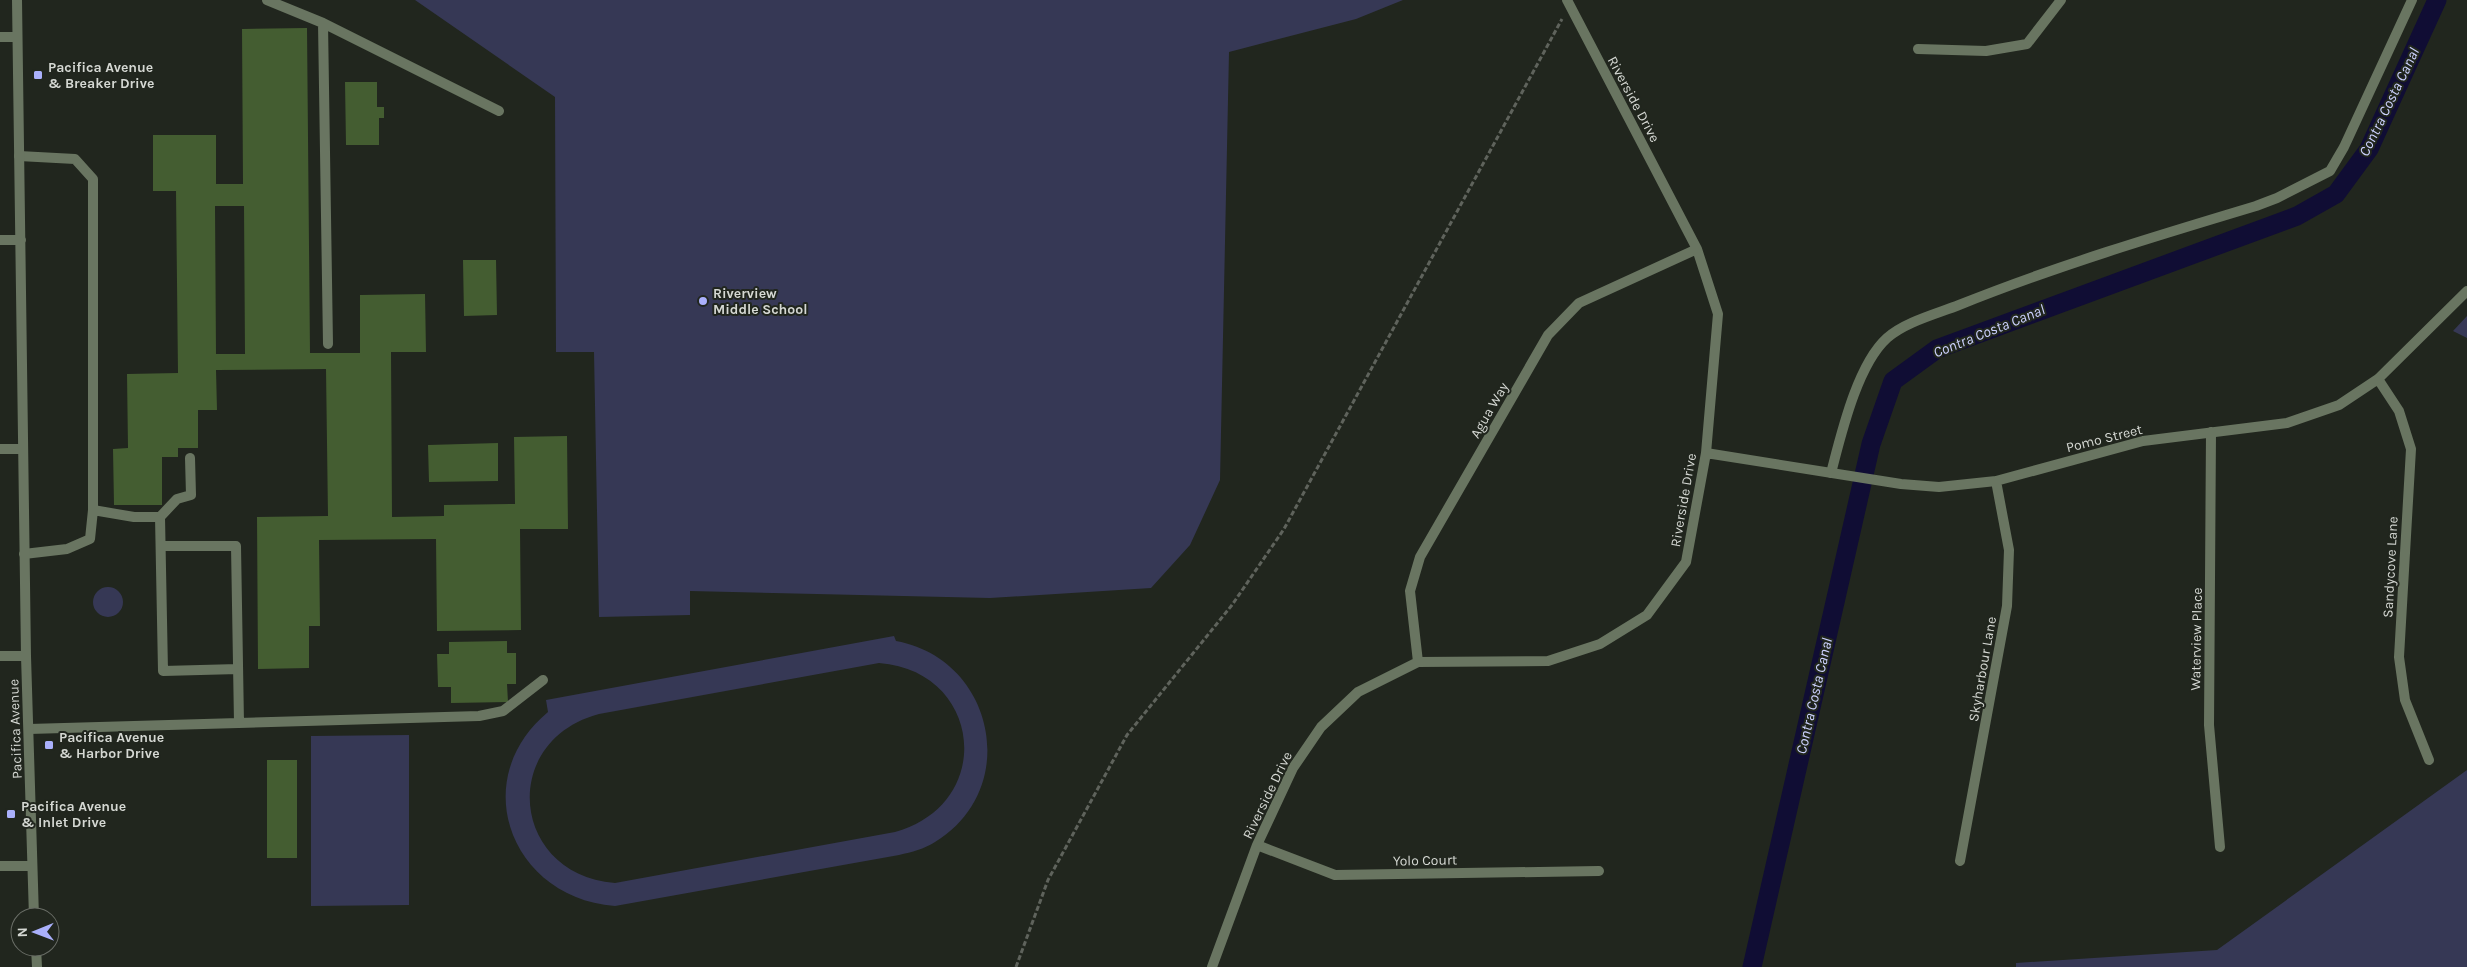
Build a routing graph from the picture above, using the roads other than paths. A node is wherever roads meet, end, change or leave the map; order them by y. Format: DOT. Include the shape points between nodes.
graph roads {
  1 [pos="17,0"];
  2 [pos="267,0"];
  3 [pos="2061,0"];
  4 [pos="2412,0"];
  5 [pos="1568,2"];
  6 [pos="323,24"];
  7 [pos="0,37"];
  8 [pos="17,37"];
  9 [pos="1918,49"];
  10 [pos="499,111"];
  11 [pos="20,156"];
  12 [pos="0,240"];
  13 [pos="21,240"];
  14 [pos="1697,248"];
  15 [pos="2467,291"];
  16 [pos="328,344"];
  17 [pos="2378,379"];
  18 [pos="2211,432"];
  19 [pos="0,449"];
  20 [pos="23,449"];
  21 [pos="1706,453"];
  22 [pos="190,458"];
  23 [pos="1831,473"];
  24 [pos="1996,481"];
  25 [pos="93,510"];
  26 [pos="160,517"];
  27 [pos="161,546"];
  28 [pos="24,554"];
  29 [pos="0,656"];
  30 [pos="26,656"];
  31 [pos="1418,662"];
  32 [pos="238,669"];
  33 [pos="543,680"];
  34 [pos="239,723"];
  35 [pos="29,729"];
  36 [pos="2429,760"];
  37 [pos="1257,844"];
  38 [pos="2220,847"];
  39 [pos="1960,860"];
  40 [pos="0,866"];
  41 [pos="32,866"];
  42 [pos="1599,871"];
  43 [pos="34,907"];
  44 [pos="1212,967"];
  1 -- 8 [label="street, Pacifica Avenue"];
  2 -- 6 [label="street"];
  3 -- 9 [label="street" via="2027,44 1986,51"];
  4 -- 23 [label="street" via="2330,172 2256,206 1989,293 1909,325 1887,338 1868,363 1844,424"];
  5 -- 14 [label="street, Riverside Drive"];
  6 -- 10 [label="street"];
  6 -- 16 [label="street"];
  7 -- 8 [label="street"];
  8 -- 11 [label="street, Pacifica Avenue"];
  11 -- 13 [label="street, Pacifica Avenue"];
  11 -- 25 [label="street" via="75,159 93,179"];
  12 -- 13 [label="street"];
  13 -- 20 [label="street, Pacifica Avenue"];
  14 -- 21 [label="street, Riverside Drive" via="1718,314"];
  14 -- 31 [label="street, Agua Way" via="1579,303 1548,335 1420,556 1410,591"];
  15 -- 17 [label="street, Pomo Street"];
  17 -- 18 [label="street, Pomo Street" via="2339,405 2287,423"];
  17 -- 36 [label="street, Sandycove Lane" via="2400,412 2411,449 2399,657 2405,700"];
  18 -- 24 [label="street, Pomo Street" via="2143,441"];
  18 -- 38 [label="street, Waterview Place" via="2209,725"];
  19 -- 20 [label="street"];
  20 -- 28 [label="street, Pacifica Avenue"];
  21 -- 23 [label="street, Pomo Street"];
  21 -- 31 [label="street, Riverside Drive" via="1686,562 1648,615 1600,644 1548,661"];
  22 -- 26 [label="street" via="191,495 177,499"];
  23 -- 24 [label="street, Pomo Street" via="1938,487"];
  24 -- 39 [label="street, Skyharbour Lane" via="2009,550 2007,606"];
  25 -- 26 [label="street" via="134,517"];
  25 -- 28 [label="street" via="90,539 67,549"];
  26 -- 27 [label="street"];
  27 -- 32 [label="street" via="236,546"];
  27 -- 32 [label="street" via="163,671"];
  28 -- 30 [label="street, Pacifica Avenue"];
  29 -- 30 [label="street"];
  30 -- 35 [label="street, Pacifica Avenue"];
  31 -- 37 [label="street, Riverside Drive" via="1358,692 1321,727 1293,768"];
  32 -- 34 [label="street"];
  33 -- 34 [label="street" via="504,711 479,716"];
  34 -- 35 [label="street"];
  35 -- 41 [label="street, Pacifica Avenue"];
  37 -- 42 [label="street, Yolo Court" via="1335,875"];
  37 -- 44 [label="street, Riverside Drive"];
  40 -- 41 [label="street"];
  41 -- 43 [label="street, Pacifica Avenue"];
}
